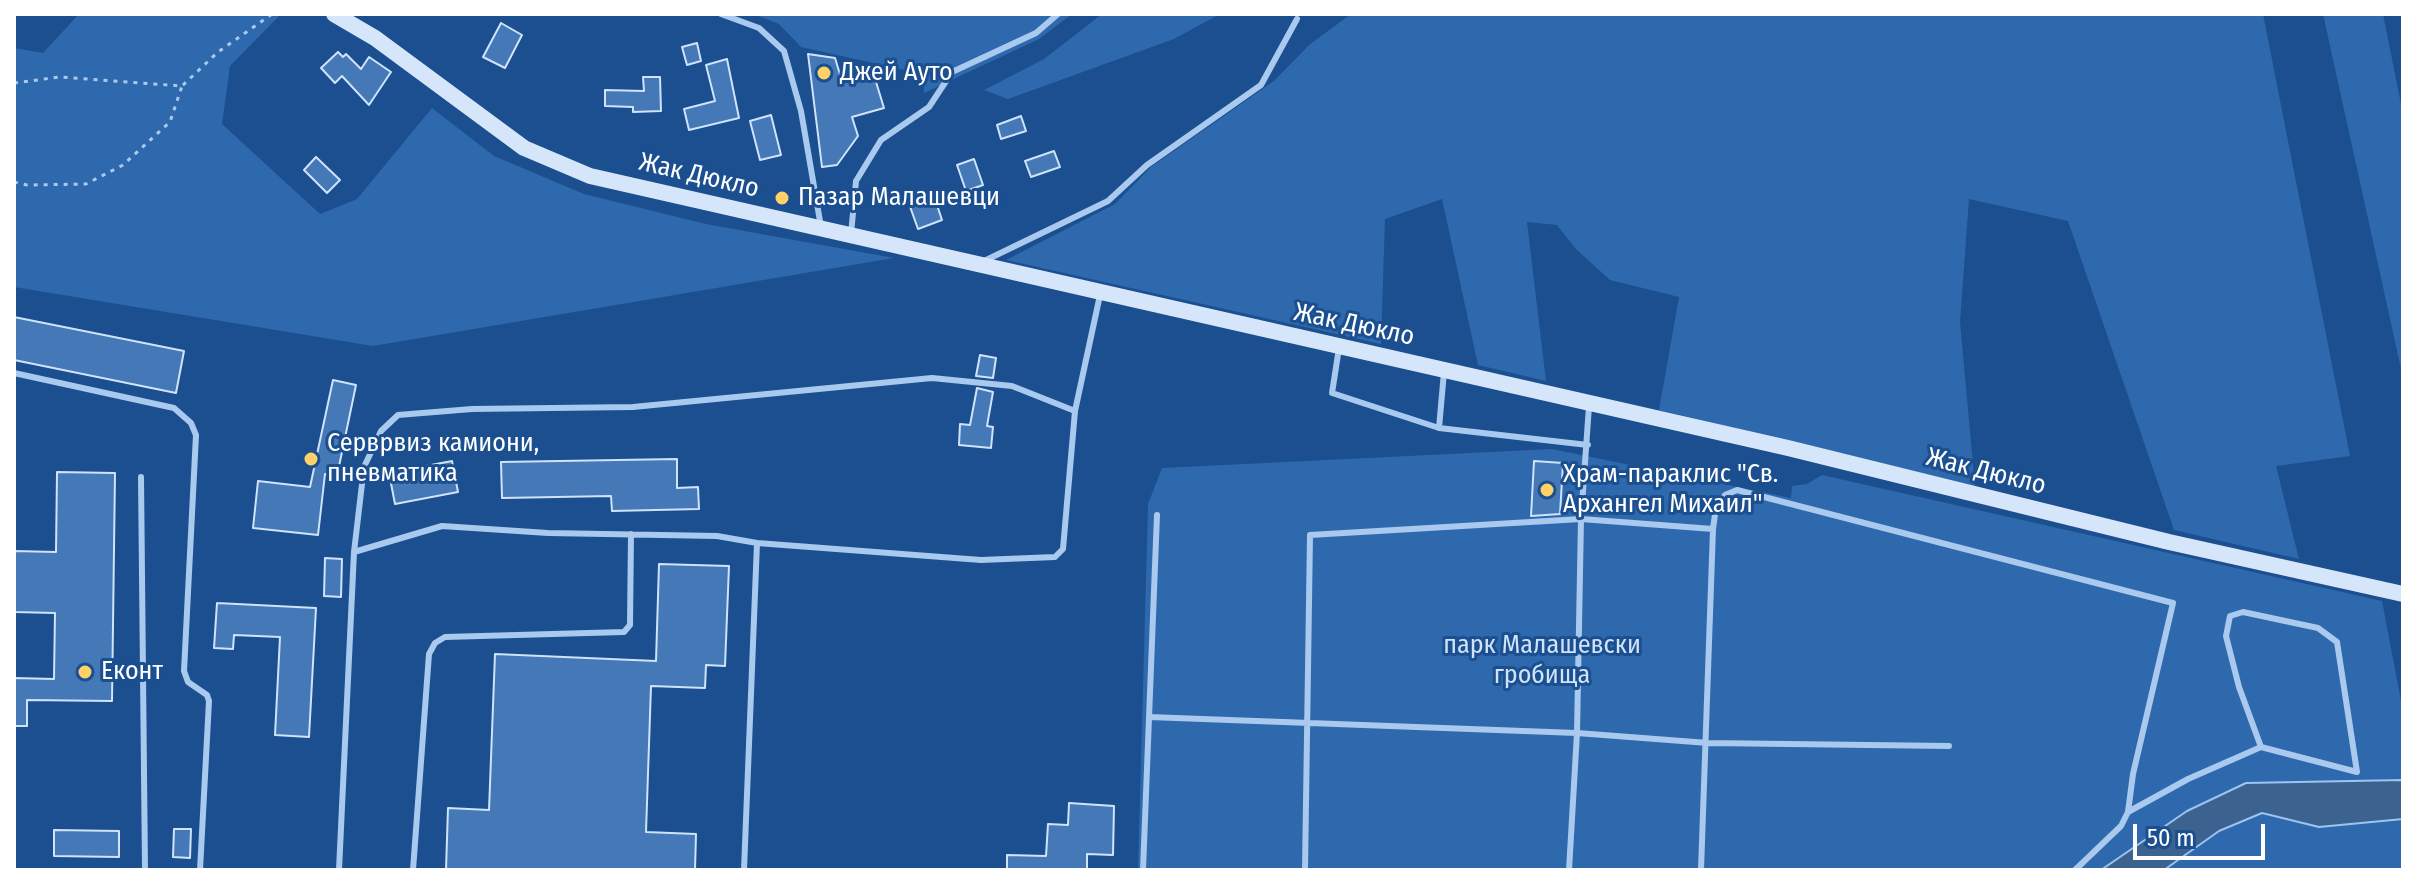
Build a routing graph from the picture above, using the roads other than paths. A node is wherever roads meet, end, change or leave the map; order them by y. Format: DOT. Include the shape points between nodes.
graph roads {
  1 [pos="334,14"];
  2 [pos="721,14"];
  3 [pos="1058,14"];
  4 [pos="1297,19"];
  5 [pos="821,227"];
  6 [pos="851,234"];
  7 [pos="978,263"];
  8 [pos="1101,292"];
  9 [pos="1339,346"];
  10 [pos="1444,369"];
  11 [pos="14,373"];
  12 [pos="1589,403"];
  13 [pos="1075,411"];
  14 [pos="1439,428"];
  15 [pos="1588,445"];
  16 [pos="141,477"];
  17 [pos="1157,515"];
  18 [pos="1581,519"];
  19 [pos="1713,529"];
  20 [pos="631,534"];
  21 [pos="757,543"];
  22 [pos="354,552"];
  23 [pos="2403,594"];
  24 [pos="1149,717"];
  25 [pos="1305,724"];
  26 [pos="1577,733"];
  27 [pos="1708,743"];
  28 [pos="1949,746"];
  29 [pos="2261,747"];
  30 [pos="2128,812"];
  31 [pos="145,870"];
  32 [pos="200,870"];
  33 [pos="339,870"];
  34 [pos="413,870"];
  35 [pos="744,870"];
  36 [pos="1143,870"];
  37 [pos="1305,870"];
  38 [pos="1569,870"];
  39 [pos="1701,870"];
  40 [pos="2075,870"];
  1 -- 5 [label="street, Жак Дюкло" via="375,38 524,148 590,176"];
  2 -- 5 [label="lane" via="759,28 784,51 801,111"];
  3 -- 6 [label="lane" via="1036,33 952,72 929,107 881,140 856,181"];
  4 -- 7 [label="lane" via="1261,85 1147,165 1108,201"];
  5 -- 6 [label="street, Жак Дюкло"];
  6 -- 7 [label="street, Жак Дюкло"];
  7 -- 8 [label="street, Жак Дюкло"];
  8 -- 9 [label="street, Жак Дюкло"];
  8 -- 13 [label="lane"];
  9 -- 10 [label="street, Жак Дюкло"];
  9 -- 14 [label="lane" via="1332,393"];
  10 -- 12 [label="street, Жак Дюкло"];
  10 -- 14 [label="lane"];
  11 -- 32 [label="lane" via="174,408 196,435 184,671 209,701"];
  12 -- 15 [label="lane"];
  12 -- 23 [label="street, Жак Дюкло"];
  13 -- 21 [label="lane" via="1063,549 1055,557 981,560"];
  13 -- 22 [label="lane" via="1012,386 932,378 633,407 398,415 381,431 364,467"];
  14 -- 15 [label="lane"];
  15 -- 18 [label="lane"];
  16 -- 31 [label="lane"];
  17 -- 24 [label="lane"];
  18 -- 19 [label="lane"];
  18 -- 25 [label="lane" via="1310,535"];
  18 -- 26 [label="lane"];
  19 -- 27 [label="lane"];
  19 -- 30 [label="lane" via="1716,507 1737,490 2173,603"];
  20 -- 21 [label="lane" via="717,536"];
  20 -- 22 [label="lane" via="442,526"];
  20 -- 34 [label="lane" via="630,625 624,632 445,637 435,643 429,654"];
  21 -- 35 [label="lane"];
  22 -- 33 [label="lane"];
  24 -- 25 [label="lane"];
  24 -- 36 [label="lane"];
  25 -- 26 [label="lane"];
  25 -- 37 [label="lane"];
  26 -- 27 [label="lane"];
  26 -- 38 [label="lane"];
  27 -- 28 [label="lane"];
  27 -- 39 [label="lane"];
  29 -- 29 [label="lane" via="2357,772 2337,642 2318,628 2243,612 2230,616 2226,636"];
  29 -- 30 [label="lane"];
  30 -- 40 [label="lane" via="2121,826"];
}
